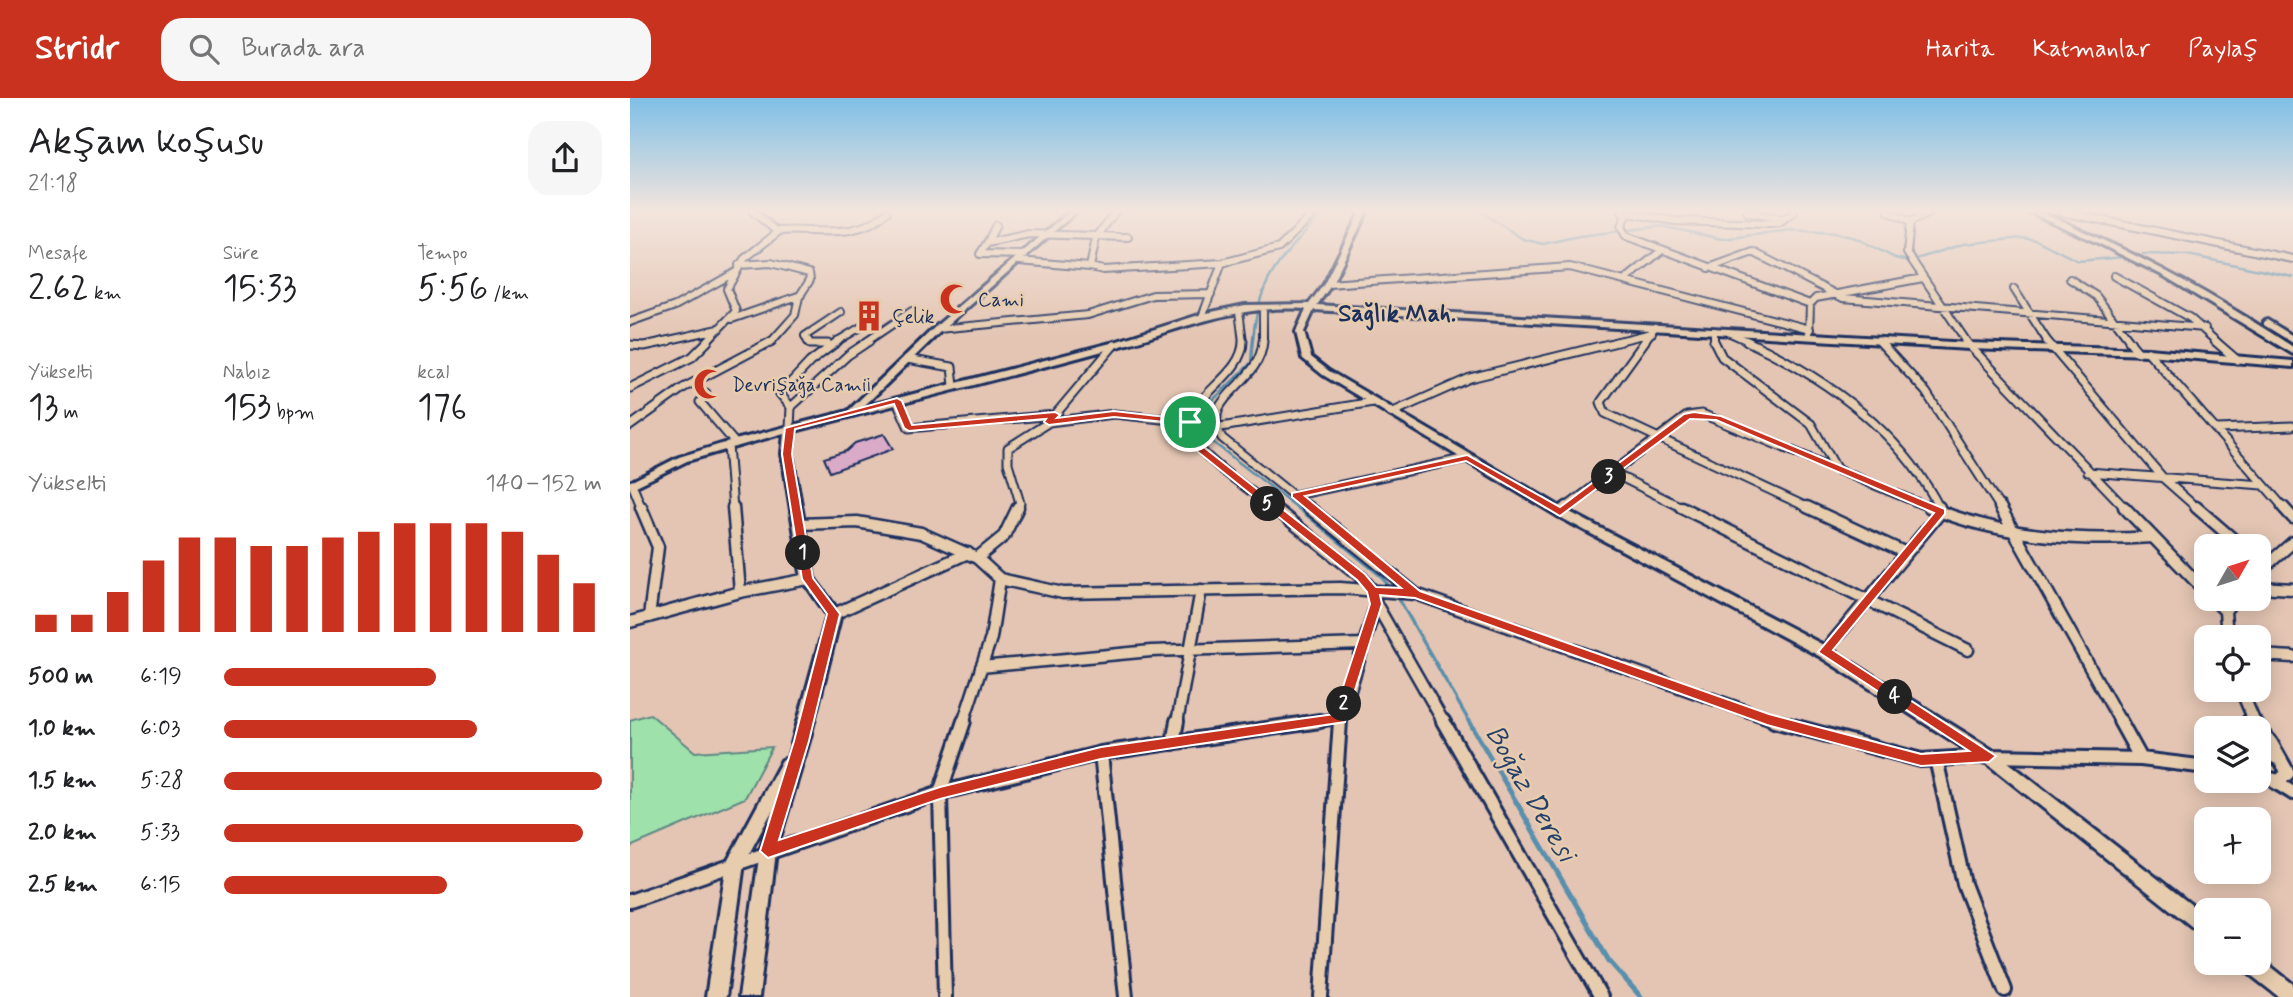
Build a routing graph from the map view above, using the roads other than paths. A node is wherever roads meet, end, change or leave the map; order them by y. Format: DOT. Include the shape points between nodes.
graph roads {
  1 [pos="753,254"];
  2 [pos="980,254"];
  3 [pos="1026,254"];
  4 [pos="1093,254"];
  5 [pos="1256,254"];
  6 [pos="1343,254"];
  7 [pos="1657,254"];
  8 [pos="1669,254"];
  9 [pos="1748,254"];
  10 [pos="1757,254"];
  11 [pos="1908,254"];
  12 [pos="2118,254"];
  13 [pos="2136,254"];
  14 [pos="2268,254"];
  15 [pos="1022,258"];
  16 [pos="2293,259"];
  17 [pos="1222,263"];
  18 [pos="1090,267"];
  19 [pos="738,268"];
  20 [pos="1709,268"];
  21 [pos="2114,276"];
  22 [pos="1923,278"];
  23 [pos="2070,279"];
  24 [pos="1625,280"];
  25 [pos="1328,284"];
  26 [pos="2014,289"];
  27 [pos="1211,294"];
  28 [pos="801,295"];
  29 [pos="1832,295"];
  30 [pos="1810,304"];
  31 [pos="1941,304"];
  32 [pos="1307,309"];
  33 [pos="1242,310"];
  34 [pos="912,311"];
  35 [pos="1261,311"];
  36 [pos="841,312"];
  37 [pos="2027,312"];
  38 [pos="1202,317"];
  39 [pos="2113,320"];
  40 [pos="727,321"];
  41 [pos="630,322"];
  42 [pos="869,322"];
  43 [pos="2205,328"];
  44 [pos="721,329"];
  45 [pos="938,329"];
  46 [pos="1654,330"];
  47 [pos="1714,331"];
  48 [pos="1728,332"];
  49 [pos="1810,333"];
  50 [pos="2293,340"];
  51 [pos="1879,341"];
  52 [pos="830,344"];
  53 [pos="630,345"];
  54 [pos="1114,345"];
  55 [pos="1969,346"];
  56 [pos="2054,351"];
  57 [pos="2293,351"];
  58 [pos="2143,352"];
  59 [pos="906,359"];
  60 [pos="2237,360"];
  61 [pos="2293,364"];
  62 [pos="954,386"];
  63 [pos="630,388"];
  64 [pos="706,393"];
  65 [pos="897,401"];
  66 [pos="1373,402"];
  67 [pos="791,407"];
  68 [pos="852,413"];
  69 [pos="1391,413"];
  70 [pos="1052,418"];
  71 [pos="1190,422"];
  72 [pos="630,426"];
  73 [pos="2292,426"];
  74 [pos="790,428"];
  75 [pos="1215,428"];
  76 [pos="2217,429"];
  77 [pos="1658,440"];
  78 [pos="732,444"];
  79 [pos="1467,458"];
  80 [pos="1836,468"];
  81 [pos="2088,472"];
  82 [pos="1613,473"];
  83 [pos="2164,479"];
  84 [pos="631,485"];
  85 [pos="2263,485"];
  86 [pos="1296,495"];
  87 [pos="1560,512"];
  88 [pos="1941,512"];
  89 [pos="2293,518"];
  90 [pos="799,524"];
  91 [pos="2015,530"];
  92 [pos="2227,534"];
  93 [pos="2152,537"];
  94 [pos="2293,542"];
  95 [pos="1906,553"];
  96 [pos="973,555"];
  97 [pos="2272,558"];
  98 [pos="808,579"];
  99 [pos="1000,579"];
  100 [pos="2194,580"];
  101 [pos="2272,588"];
  102 [pos="2293,589"];
  103 [pos="1200,590"];
  104 [pos="1379,591"];
  105 [pos="740,592"];
  106 [pos="1416,594"];
  107 [pos="1865,599"];
  108 [pos="1376,604"];
  109 [pos="2225,611"];
  110 [pos="834,614"];
  111 [pos="649,617"];
  112 [pos="630,622"];
  113 [pos="2226,625"];
  114 [pos="1363,644"];
  115 [pos="1190,650"];
  116 [pos="1968,650"];
  117 [pos="1824,652"];
  118 [pos="2271,656"];
  119 [pos="2293,657"];
  120 [pos="981,667"];
  121 [pos="1340,718"];
  122 [pos="802,741"];
  123 [pos="1172,743"];
  124 [pos="2271,743"];
  125 [pos="1101,753"];
  126 [pos="2271,755"];
  127 [pos="1989,756"];
  128 [pos="1936,759"];
  129 [pos="2141,759"];
  130 [pos="2279,759"];
  131 [pos="2194,765"];
  132 [pos="2290,771"];
  133 [pos="2271,778"];
  134 [pos="2271,782"];
  135 [pos="940,793"];
  136 [pos="2293,793"];
  137 [pos="768,851"];
  138 [pos="736,862"];
  139 [pos="630,901"];
  140 [pos="2194,918"];
  141 [pos="2266,975"];
  142 [pos="2005,990"];
  143 [pos="2293,996"];
  144 [pos="716,997"];
  145 [pos="749,997"];
  146 [pos="945,997"];
  147 [pos="1126,997"];
  148 [pos="1321,997"];
  149 [pos="1601,997"];
  1 -- 19 [label="street"];
  2 -- 15 [label="street"];
  3 -- 15 [label="street"];
  4 -- 18 [label="street"];
  5 -- 17 [label="street"];
  6 -- 25 [label="street"];
  7 -- 24 [label="street"];
  8 -- 20 [label="street"];
  9 -- 20 [label="street"];
  10 -- 29 [label="street"];
  11 -- 22 [label="street"];
  12 -- 57 [label="main road" via="2234,311"];
  13 -- 50 [label="street"];
  14 -- 16 [label="street"];
  15 -- 18 [label="street"];
  15 -- 45 [label="street"];
  17 -- 18 [label="street"];
  17 -- 27 [label="street"];
  19 -- 28 [label="street" via="771,263 803,269 810,280"];
  19 -- 40 [label="street" via="727,289 736,311"];
  19 -- 41 [label="street" via="675,306"];
  20 -- 30 [label="street"];
  21 -- 43 [label="street"];
  22 -- 29 [label="street"];
  22 -- 31 [label="street"];
  23 -- 39 [label="street" via="2096,296"];
  24 -- 25 [label="street" via="1570,267"];
  24 -- 49 [label="street"];
  25 -- 32 [label="street"];
  26 -- 37 [label="street"];
  27 -- 38 [label="street"];
  27 -- 45 [label="street" via="1153,295 1088,315"];
  28 -- 40 [label="street"];
  28 -- 72 [label="street" via="796,315 770,343 683,388"];
  29 -- 30 [label="street"];
  29 -- 31 [label="street"];
  30 -- 49 [label="street"];
  31 -- 37 [label="street"];
  31 -- 55 [label="street"];
  32 -- 35 [label="street"];
  32 -- 46 [label="street"];
  32 -- 66 [label="street" via="1300,332 1307,358"];
  33 -- 35 [label="street"];
  33 -- 38 [label="street"];
  33 -- 71 [label="street" via="1239,361 1200,399"];
  34 -- 67 [label="street" via="848,355"];
  35 -- 75 [label="street" via="1260,360 1217,407"];
  36 -- 52 [label="street" via="805,336 810,344"];
  37 -- 39 [label="street"];
  37 -- 56 [label="street"];
  38 -- 54 [label="street"];
  39 -- 43 [label="street"];
  39 -- 58 [label="street"];
  40 -- 44 [label="street"];
  42 -- 52 [label="street"];
  43 -- 60 [label="street"];
  44 -- 53 [label="street"];
  44 -- 63 [label="street" via="692,357"];
  45 -- 59 [label="street"];
  46 -- 47 [label="street"];
  46 -- 69 [label="street" via="1470,377"];
  46 -- 77 [label="street" via="1601,406 1605,413"];
  47 -- 48 [label="street"];
  47 -- 80 [label="street" via="1714,344 1722,357 1811,424"];
  48 -- 49 [label="street"];
  48 -- 88 [label="street" via="1839,390 1887,435"];
  49 -- 51 [label="street"];
  51 -- 55 [label="street"];
  51 -- 91 [label="street" via="1926,392"];
  52 -- 67 [label="street" via="780,394"];
  54 -- 62 [label="street"];
  54 -- 70 [label="street"];
  55 -- 56 [label="street"];
  55 -- 81 [label="street"];
  56 -- 58 [label="street"];
  56 -- 83 [label="street"];
  58 -- 60 [label="street"];
  58 -- 76 [label="street"];
  59 -- 62 [label="street" via="952,367"];
  59 -- 68 [label="street"];
  60 -- 61 [label="street"];
  62 -- 65 [label="street"];
  64 -- 78 [label="street" via="700,402"];
  65 -- 68 [label="street"];
  65 -- 70 [label="street" via="909,428"];
  66 -- 69 [label="street"];
  66 -- 75 [label="street"];
  67 -- 74 [label="street"];
  68 -- 74 [label="street"];
  69 -- 79 [label="street"];
  70 -- 71 [label="street" via="1114,414"];
  70 -- 96 [label="street" via="1008,449 1020,503 1003,536"];
  71 -- 104 [label="street" via="1201,450"];
  73 -- 76 [label="street"];
  74 -- 78 [label="street"];
  74 -- 90 [label="street" via="787,454"];
  75 -- 86 [label="street"];
  76 -- 85 [label="street"];
  77 -- 80 [label="street" via="1687,416 1710,415"];
  77 -- 82 [label="street"];
  77 -- 95 [label="street"];
  78 -- 84 [label="street" via="683,459"];
  78 -- 105 [label="street"];
  79 -- 86 [label="street"];
  79 -- 87 [label="street"];
  80 -- 88 [label="street"];
  81 -- 83 [label="street"];
  81 -- 93 [label="street"];
  82 -- 87 [label="street"];
  82 -- 107 [label="street"];
  83 -- 85 [label="street"];
  83 -- 92 [label="street"];
  84 -- 111 [label="street" via="658,547"];
  85 -- 89 [label="street"];
  86 -- 106 [label="street"];
  87 -- 117 [label="street"];
  88 -- 91 [label="street"];
  88 -- 95 [label="street"];
  90 -- 96 [label="street" via="857,522 921,533"];
  90 -- 98 [label="street"];
  91 -- 93 [label="street" via="2120,540"];
  91 -- 129 [label="street"];
  93 -- 100 [label="street"];
  94 -- 97 [label="street"];
  95 -- 107 [label="street"];
  96 -- 99 [label="street"];
  96 -- 110 [label="street" via="919,574 870,601"];
  98 -- 105 [label="street"];
  98 -- 110 [label="street"];
  99 -- 103 [label="street" via="1063,593"];
  99 -- 120 [label="street" via="991,638"];
  101 -- 102 [label="street"];
  103 -- 104 [label="street"];
  103 -- 115 [label="street"];
  104 -- 106 [label="street"];
  104 -- 108 [label="street"];
  105 -- 111 [label="street"];
  106 -- 128 [label="street" via="1767,719 1921,760"];
  107 -- 116 [label="street"];
  107 -- 117 [label="street"];
  108 -- 114 [label="street"];
  108 -- 149 [label="street"];
  109 -- 113 [label="street"];
  110 -- 122 [label="street"];
  111 -- 112 [label="street"];
  114 -- 115 [label="street"];
  114 -- 121 [label="street"];
  115 -- 120 [label="street"];
  115 -- 123 [label="street"];
  117 -- 127 [label="street"];
  118 -- 119 [label="street"];
  120 -- 135 [label="street"];
  121 -- 123 [label="street"];
  121 -- 148 [label="street"];
  122 -- 137 [label="street"];
  122 -- 138 [label="street"];
  123 -- 125 [label="street"];
  124 -- 130 [label="street"];
  125 -- 135 [label="street"];
  125 -- 147 [label="street"];
  126 -- 130 [label="street"];
  127 -- 128 [label="street"];
  127 -- 129 [label="street"];
  127 -- 140 [label="street"];
  128 -- 142 [label="street" via="1964,884"];
  129 -- 131 [label="street"];
  130 -- 132 [label="street"];
  132 -- 133 [label="street" via="2287,777"];
  134 -- 136 [label="street"];
  135 -- 137 [label="street"];
  135 -- 146 [label="street"];
  137 -- 138 [label="street"];
  137 -- 145 [label="street"];
  138 -- 139 [label="street"];
  138 -- 144 [label="street"];
  141 -- 143 [label="street"];
}
